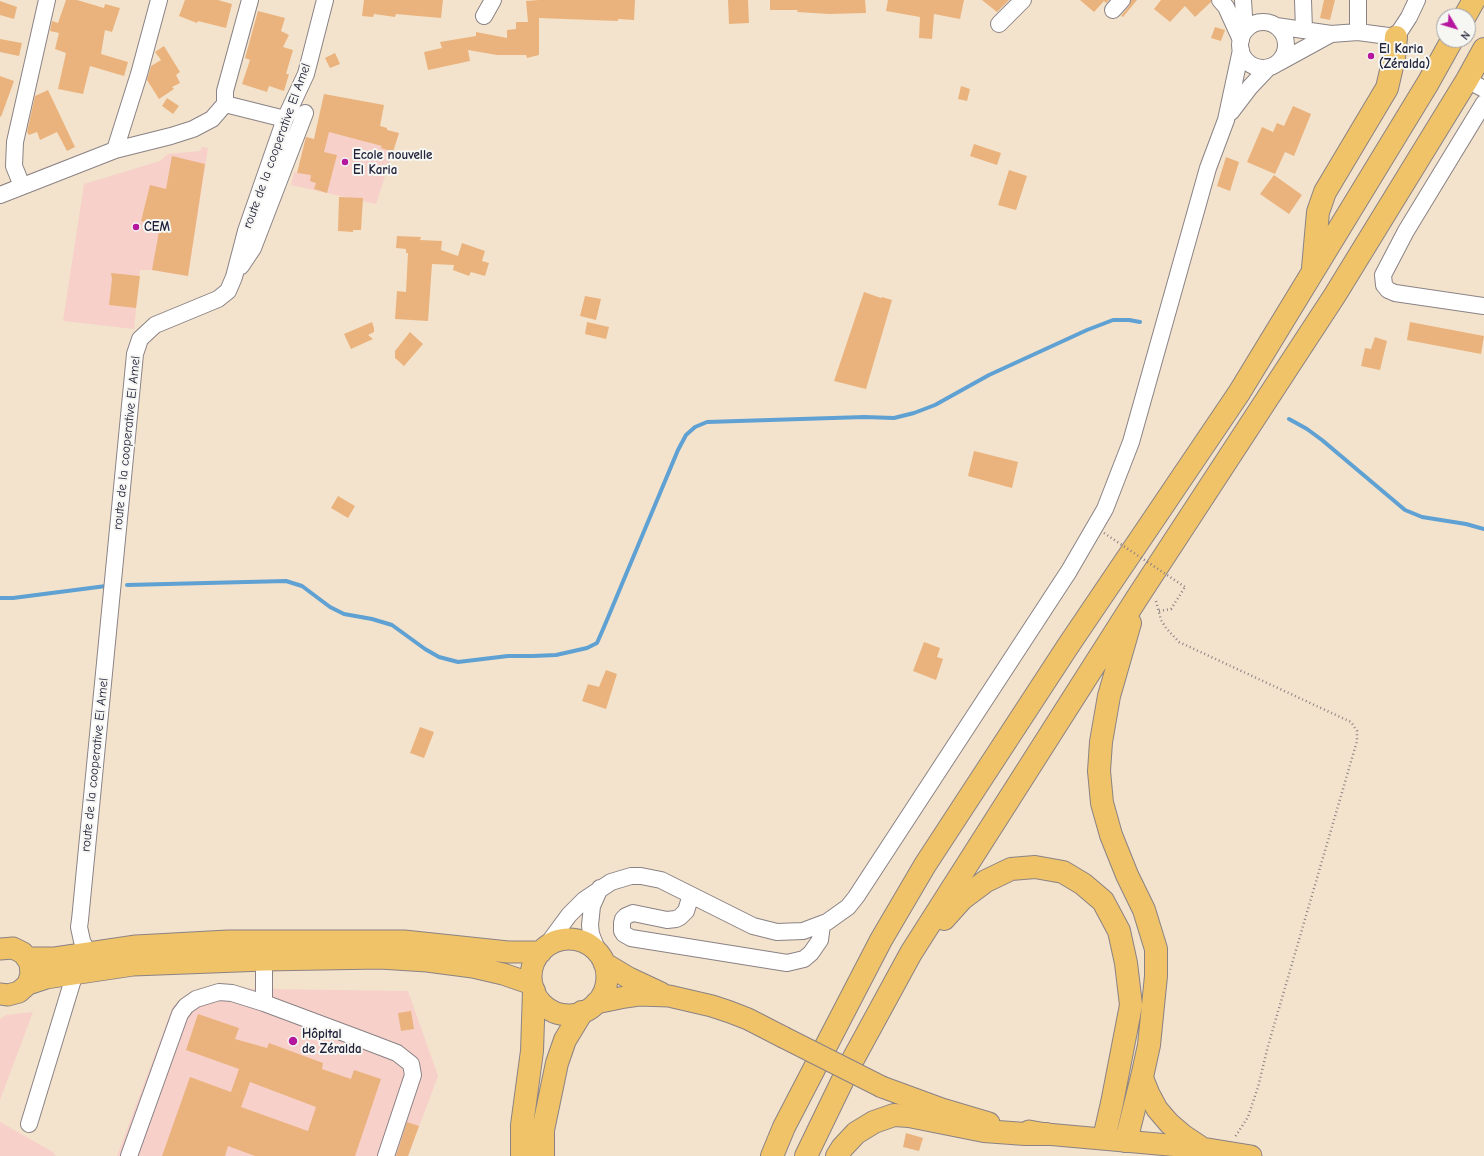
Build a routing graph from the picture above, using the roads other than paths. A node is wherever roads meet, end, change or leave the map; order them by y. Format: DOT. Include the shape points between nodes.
graph roads {
  1 [pos="47,0"];
  2 [pos="159,0"];
  3 [pos="250,0"];
  4 [pos="325,0"];
  5 [pos="493,0"];
  6 [pos="1023,0"];
  7 [pos="1243,0"];
  8 [pos="1304,0"];
  9 [pos="1358,0"];
  10 [pos="1417,0"];
  11 [pos="1223,3"];
  12 [pos="484,16"];
  13 [pos="1250,20"];
  14 [pos="999,24"];
  15 [pos="1276,26"];
  16 [pos="1304,30"];
  17 [pos="1358,32"];
  18 [pos="1331,34"];
  19 [pos="1396,37"];
  20 [pos="1241,45"];
  21 [pos="1448,48"];
  22 [pos="1484,49"];
  23 [pos="1274,65"];
  24 [pos="1475,84"];
  25 [pos="1484,103"];
  26 [pos="225,104"];
  27 [pos="305,113"];
  28 [pos="285,119"];
  29 [pos="1226,120"];
  30 [pos="115,150"];
  31 [pos="22,186"];
  32 [pos="0,195"];
  33 [pos="1313,271"];
  34 [pos="234,277"];
  35 [pos="1484,306"];
  36 [pos="1137,598"];
  37 [pos="600,888"];
  38 [pos="691,895"];
  39 [pos="822,925"];
  40 [pos="2,947"];
  41 [pos="543,950"];
  42 [pos="88,952"];
  43 [pos="911,953"];
  44 [pos="27,958"];
  45 [pos="601,958"];
  46 [pos="264,960"];
  47 [pos="75,973"];
  48 [pos="28,984"];
  49 [pos="533,987"];
  50 [pos="0,994"];
  51 [pos="669,996"];
  52 [pos="264,1003"];
  53 [pos="589,1008"];
  54 [pos="1142,1077"];
  55 [pos="1112,1103"];
  56 [pos="29,1124"];
  57 [pos="784,1127"];
  58 [pos="138,1128"];
  59 [pos="1046,1134"];
  60 [pos="1072,1136"];
  61 [pos="1104,1138"];
  62 [pos="1126,1141"];
  63 [pos="1202,1148"];
  64 [pos="129,1156"];
  65 [pos="140,1156"];
  66 [pos="386,1156"];
  67 [pos="522,1156"];
  68 [pos="543,1156"];
  69 [pos="757,1156"];
  70 [pos="772,1156"];
  71 [pos="806,1156"];
  72 [pos="837,1156"];
  73 [pos="1251,1156"];
  1 -- 31 [label="street" via="15,142 14,166"];
  2 -- 30 [label="street"];
  3 -- 26 [label="street" via="225,91"];
  4 -- 28 [label="street, route de la cooperative El Amel" via="306,74"];
  5 -- 12 [label="street"];
  6 -- 14 [label="street"];
  7 -- 13 [label="street"];
  8 -- 16 [label="street"];
  9 -- 17 [label="street"];
  10 -- 19 [label="street"];
  11 -- 13 [label="street"];
  11 -- 20 [label="street"];
  13 -- 15 [label="street"];
  13 -- 20 [label="street" via="1250,27 1244,33"];
  15 -- 16 [label="street"];
  15 -- 23 [label="street" via="1286,39 1284,56"];
  16 -- 18 [label="street"];
  17 -- 18 [label="street"];
  17 -- 19 [label="street"];
  18 -- 23 [label="street"];
  19 -- 33 [label="highway" via="1387,88 1325,192 1318,212"];
  20 -- 23 [label="street" via="1243,57 1248,62 1262,68"];
  20 -- 29 [label="street"];
  21 -- 33 [label="highway"];
  22 -- 24 [label="highway"];
  23 -- 29 [label="street" via="1250,87"];
  24 -- 36 [label="highway"];
  25 -- 35 [label="street" via="1382,275 1384,285 1394,293"];
  26 -- 28 [label="street"];
  26 -- 30 [label="street" via="212,119 193,129"];
  27 -- 34 [label="street" via="253,248"];
  28 -- 34 [label="street, route de la cooperative El Amel" via="246,230"];
  29 -- 39 [label="street" via="1208,168 1131,442 1097,523 1069,571 856,897 838,916"];
  30 -- 31 [label="street"];
  31 -- 32 [label="street"];
  33 -- 57 [label="highway" via="1239,392 925,865 881,940"];
  34 -- 42 [label="street, route de la cooperative El Amel" via="228,291 218,299 155,324 140,339 135,354 80,920 82,940"];
  36 -- 43 [label="highway"];
  36 -- 54 [label="highway" via="1109,696 1099,771 1102,803 1111,835 1144,910 1156,949 1153,1012"];
  37 -- 38 [label="street" via="621,878 641,876 661,880"];
  37 -- 41 [label="street" via="576,907"];
  37 -- 45 [label="street" via="592,906 590,920 591,934"];
  38 -- 39 [label="street" via="765,930 803,931"];
  38 -- 39 [label="street" via="686,911 676,920 633,913 623,919 622,931 631,938 788,963 811,953 820,940"];
  40 -- 44 [label="main road" via="19,950"];
  41 -- 42 [label="main road" via="508,952 428,942 380,940 198,942"];
  41 -- 45 [label="main road" via="557,941 572,939 586,943"];
  41 -- 49 [label="main road" via="533,967"];
  42 -- 44 [label="main road" via="50,958"];
  43 -- 55 [label="highway" via="962,899 986,881 1011,869 1035,867 1062,872 1083,884 1103,901 1119,931 1126,962 1131,1005"];
  43 -- 71 [label="highway" via="851,1063"];
  44 -- 48 [label="main road" via="32,974"];
  45 -- 51 [label="main road" via="636,982"];
  45 -- 53 [label="main road" via="606,970 606,984 600,998"];
  46 -- 47 [label="main road" via="133,965"];
  46 -- 49 [label="main road" via="380,958 427,961 488,970"];
  46 -- 52 [label="street"];
  47 -- 48 [label="main road"];
  47 -- 56 [label="street"];
  48 -- 50 [label="main road" via="14,994"];
  49 -- 53 [label="main road" via="543,1005 558,1013 566,1014"];
  49 -- 67 [label="highway" via="532,1051 522,1124"];
  51 -- 53 [label="main road" via="625,997"];
  51 -- 59 [label="main road, bridge" via="712,1006 748,1019 882,1087 972,1119"];
  52 -- 58 [label="street" via="219,992 196,999 186,1006 180,1014"];
  52 -- 66 [label="street" via="397,1053 411,1064 413,1075"];
  53 -- 68 [label="highway" via="566,1040 557,1063 543,1130"];
  54 -- 62 [label="highway"];
  54 -- 63 [label="main road" via="1152,1099 1169,1123"];
  55 -- 60 [label="main road" via="1096,1124 1081,1134"];
  55 -- 61 [label="highway"];
  57 -- 69 [label="highway" via="767,1140"];
  57 -- 70 [label="highway"];
  58 -- 64 [label="street"];
  58 -- 65 [label="street" via="145,1130 147,1136"];
  59 -- 60 [label="main road"];
  59 -- 72 [label="highway" via="984,1131 909,1116 894,1116 874,1122 856,1133"];
  60 -- 61 [label="main road"];
  61 -- 62 [label="main road"];
  62 -- 63 [label="main road"];
  63 -- 73 [label="main road"];
}
